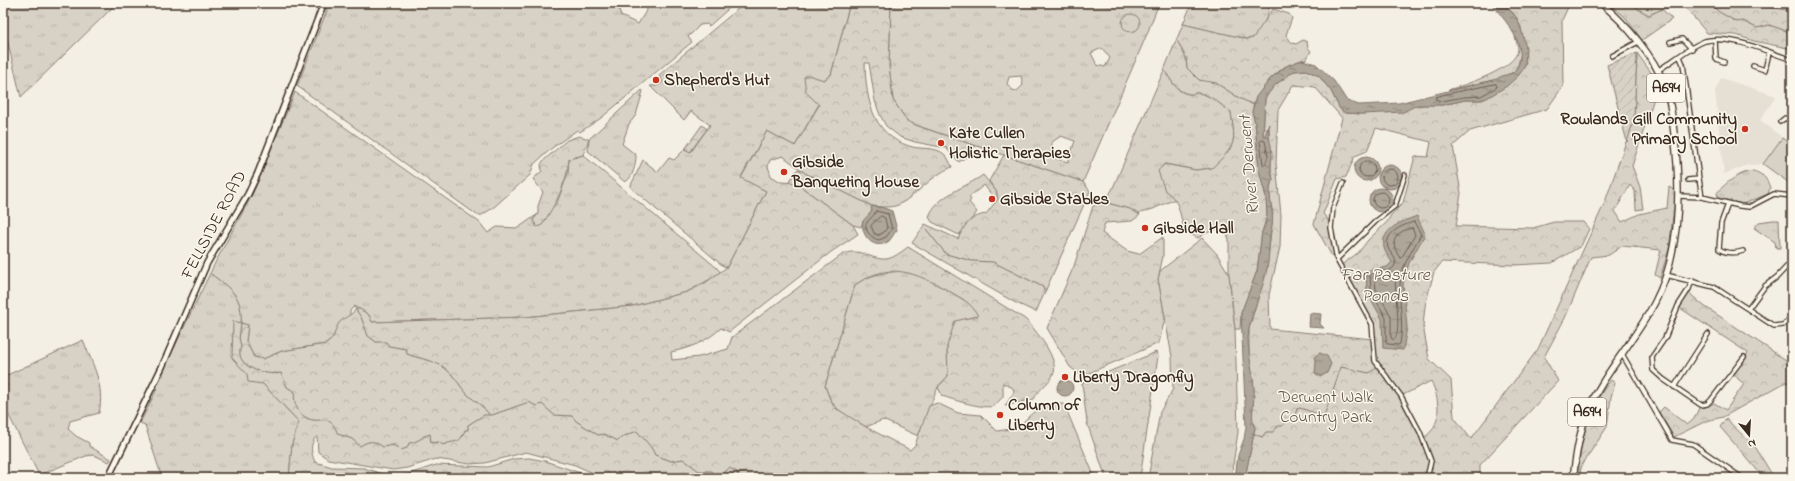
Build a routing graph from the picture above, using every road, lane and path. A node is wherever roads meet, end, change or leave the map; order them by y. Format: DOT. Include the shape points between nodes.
graph roads {
  1 [pos="324,3"];
  2 [pos="1601,3"];
  3 [pos="1715,40"];
  4 [pos="1638,42"];
  5 [pos="1670,42"];
  6 [pos="1692,49"];
  7 [pos="1769,53"];
  8 [pos="1612,56"];
  9 [pos="1680,57"];
  10 [pos="1716,59"];
  11 [pos="1792,60"];
  12 [pos="1712,62"];
  13 [pos="1724,62"];
  14 [pos="1753,66"];
  15 [pos="1658,71"];
  16 [pos="1780,122"];
  17 [pos="1792,122"];
  18 [pos="1404,175"];
  19 [pos="1700,179"];
  20 [pos="1688,180"];
  21 [pos="1343,183"];
  22 [pos="1679,196"];
  23 [pos="1792,196"];
  24 [pos="1702,197"];
  25 [pos="1728,204"];
  26 [pos="1743,252"];
  27 [pos="1337,260"];
  28 [pos="1792,261"];
  29 [pos="1666,275"];
  30 [pos="1692,280"];
  31 [pos="1748,310"];
  32 [pos="1792,317"];
  33 [pos="1708,334"];
  34 [pos="1622,354"];
  35 [pos="1744,357"];
  36 [pos="1674,387"];
  37 [pos="108,478"];
  38 [pos="1427,478"];
  39 [pos="1573,478"];
  40 [pos="1742,478"];
  1 -- 37 [label="street, FELLSIDE ROAD" via="258,173 207,262 162,367"];
  2 -- 4 [label="main road, A694" via="1618,18"];
  3 -- 6 [label="street" via="1704,42"];
  3 -- 7 [label="street" via="1740,43"];
  3 -- 10 [label="street"];
  4 -- 8 [label="street"];
  4 -- 15 [label="main road, A694"];
  5 -- 6 [label="street" via="1682,39"];
  6 -- 9 [label="street"];
  7 -- 11 [label="street"];
  7 -- 14 [label="street" via="1765,70"];
  9 -- 15 [label="street"];
  9 -- 19 [label="street"];
  10 -- 12 [label="street"];
  10 -- 13 [label="street"];
  15 -- 22 [label="main road, A694" via="1671,107"];
  16 -- 17 [label="street" via="1785,118"];
  18 -- 27 [label="street" via="1395,206"];
  19 -- 20 [label="street"];
  19 -- 24 [label="street"];
  21 -- 27 [label="street" via="1333,208 1331,228"];
  22 -- 24 [label="street"];
  22 -- 29 [label="main road, A694"];
  23 -- 25 [label="street" via="1774,194 1749,207"];
  24 -- 25 [label="street"];
  25 -- 26 [label="street" via="1721,223 1719,249 1735,254"];
  27 -- 38 [label="street" via="1372,324 1375,361 1401,396 1423,438 1431,461"];
  28 -- 31 [label="street" via="1765,286"];
  29 -- 30 [label="street"];
  29 -- 34 [label="main road, A694" via="1655,302"];
  30 -- 31 [label="street" via="1714,287"];
  30 -- 36 [label="street" via="1651,362 1653,370"];
  31 -- 32 [label="street" via="1774,326 1782,325"];
  33 -- 36 [label="street"];
  34 -- 39 [label="main road, A694" via="1587,412"];
  34 -- 40 [label="street" via="1672,440 1693,444"];
  35 -- 36 [label="street" via="1707,404 1695,403"];
}
